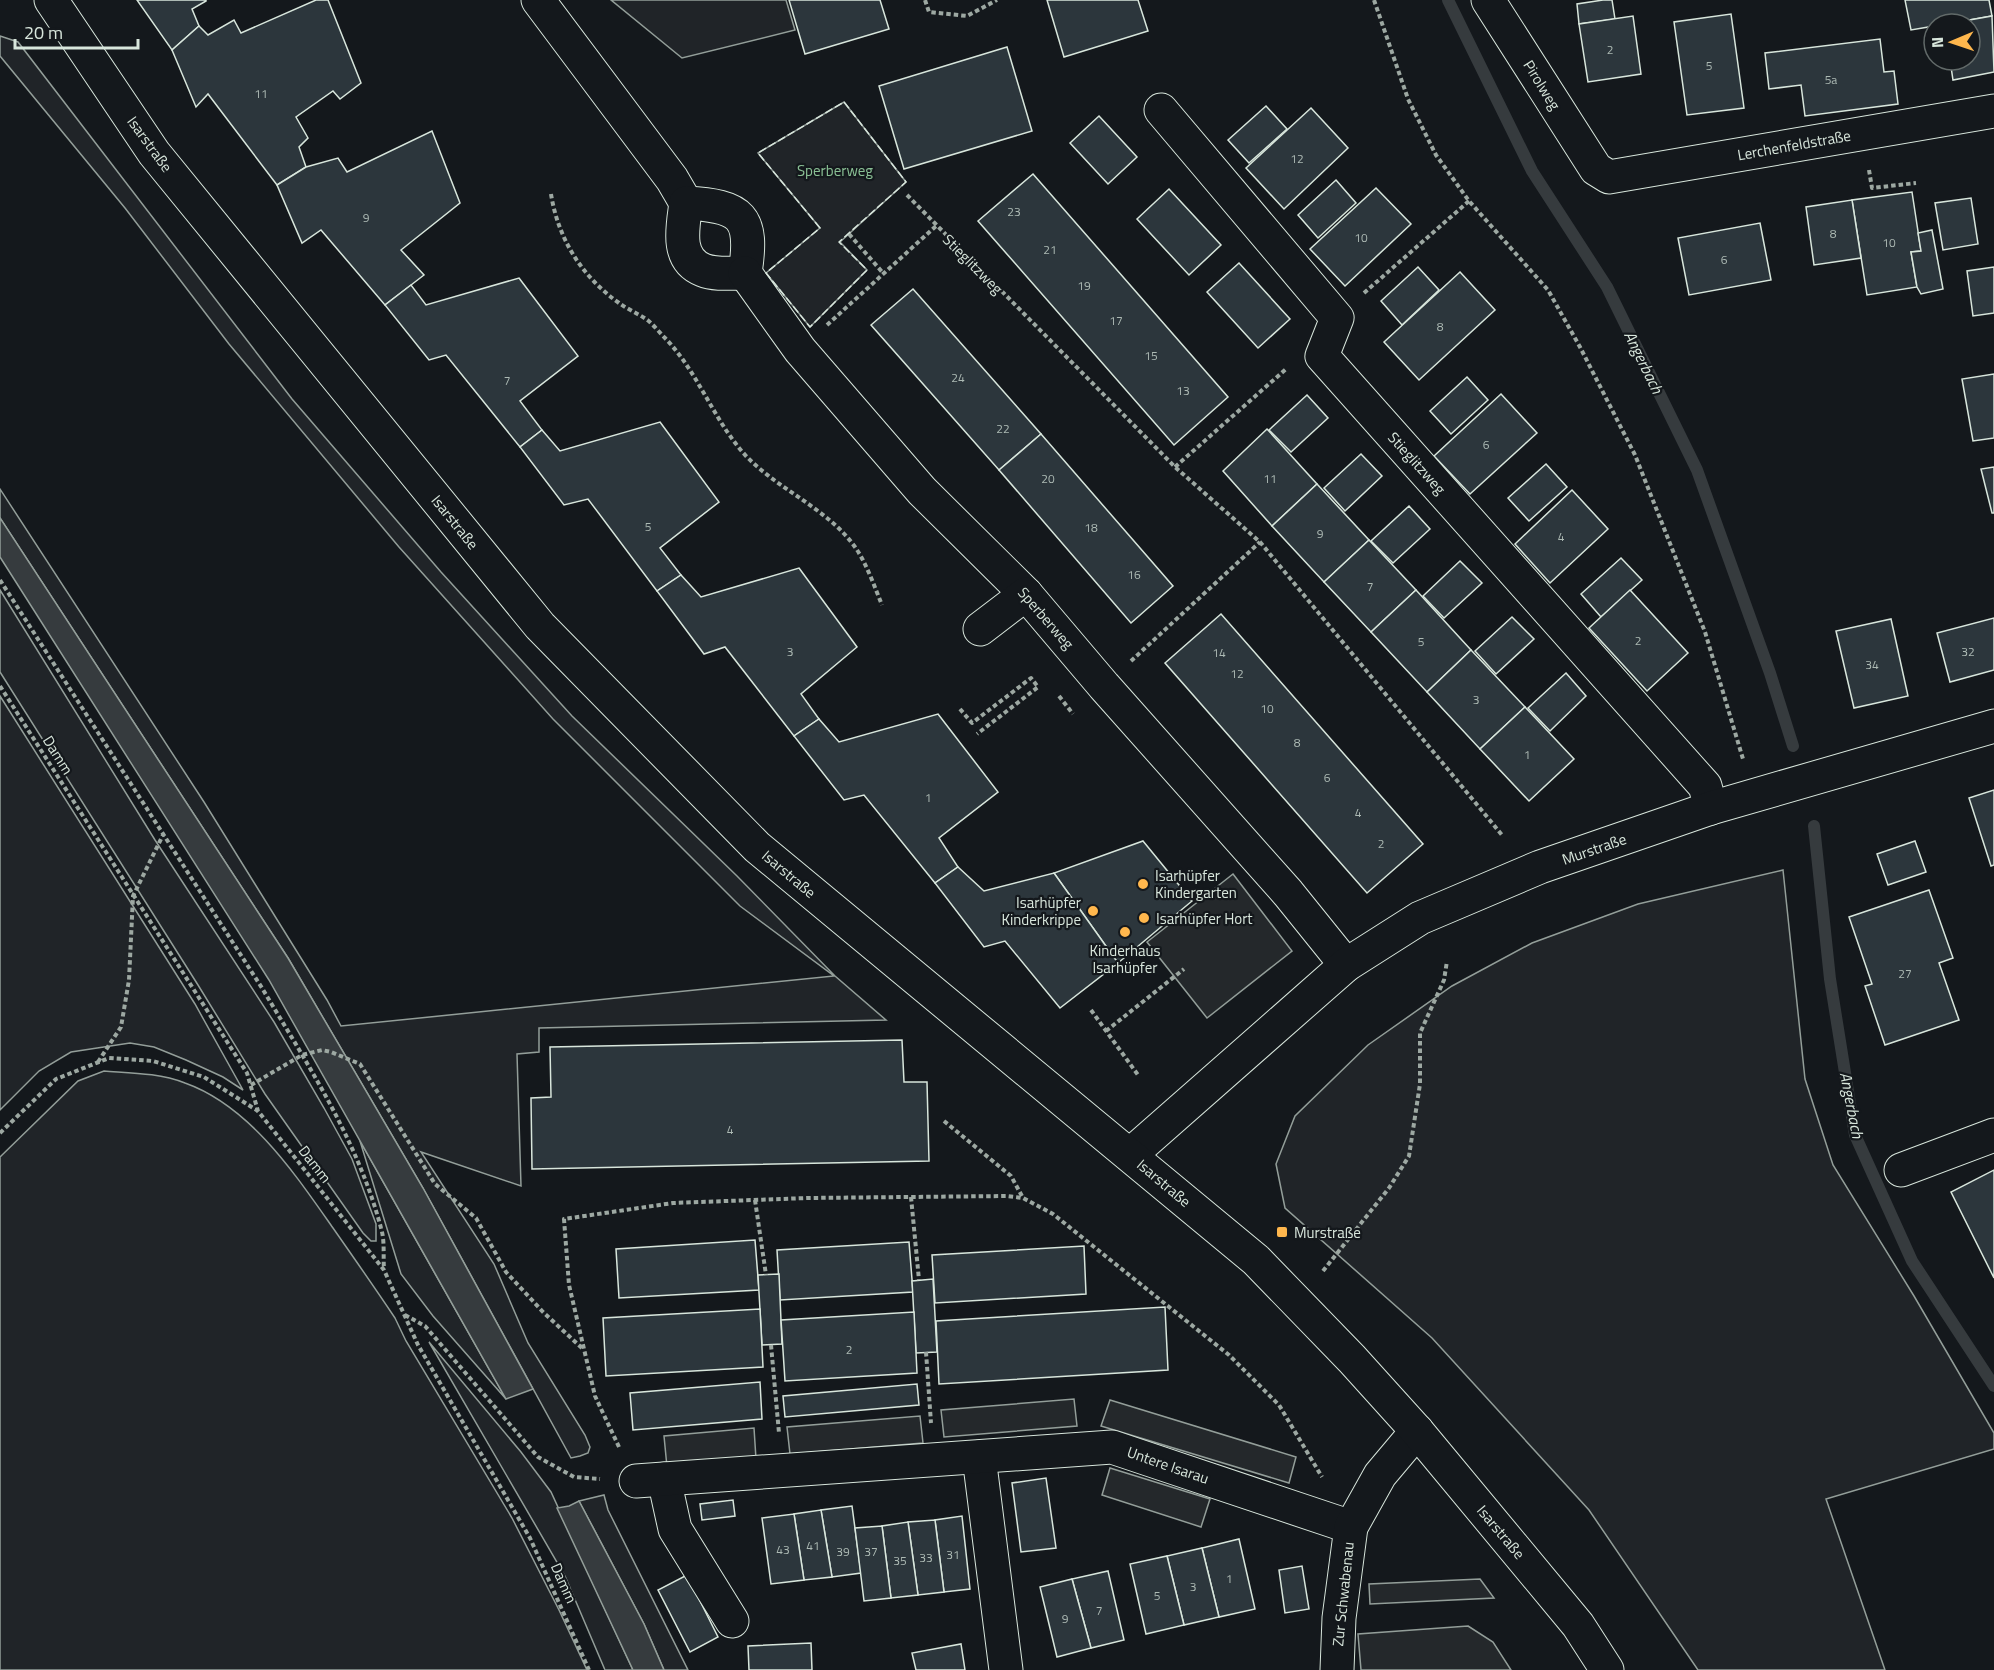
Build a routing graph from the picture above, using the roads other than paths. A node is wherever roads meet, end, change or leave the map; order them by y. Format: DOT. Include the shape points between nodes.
graph roads {
  1 [pos="51,0"];
  2 [pos="538,0"];
  3 [pos="1488,0"];
  4 [pos="1161,110"];
  5 [pos="1994,111"];
  6 [pos="1596,169"];
  7 [pos="686,203"];
  8 [pos="745,273"];
  9 [pos="1026,594"];
  10 [pos="980,629"];
  11 [pos="1994,726"];
  12 [pos="1711,808"];
  13 [pos="1346,965"];
  14 [pos="1994,1136"];
  15 [pos="1130,1155"];
  16 [pos="1900,1170"];
  17 [pos="1417,1431"];
  18 [pos="980,1457"];
  19 [pos="1351,1527"];
  20 [pos="732,1621"];
  21 [pos="1006,1670"];
  22 [pos="1337,1670"];
  23 [pos="1607,1670"];
  1 -- 15 [label="street, Isarstraße" via="154,153 540,626 757,847"];
  2 -- 7 [label="street"];
  3 -- 6 [label="street, Pirolweg"];
  4 -- 12 [label="street, Stieglitzweg" via="1337,318 1322,356 1705,786"];
  5 -- 6 [label="street, Lerchenfeldstraße" via="1609,177"];
  7 -- 8 [label="street" via="728,208 739,215 749,239"];
  7 -- 8 [label="street" via="682,238 692,262 702,270 716,273"];
  8 -- 9 [label="street, Sperberweg" via="800,350 922,491"];
  9 -- 10 [label="street"];
  9 -- 13 [label="street, Sperberweg" via="1288,893"];
  11 -- 12 [label="street, Murstraße"];
  12 -- 13 [label="street, Murstraße" via="1540,867 1431,913"];
  13 -- 15 [label="street, Murstraße"];
  14 -- 16 [label="street"];
  15 -- 17 [label="street, Isarstraße" via="1256,1260"];
  17 -- 19 [label="street, Zur Schwabenau" via="1380,1475"];
  17 -- 23 [label="street, Isarstraße" via="1578,1625"];
  18 -- 19 [label="street, Untere Isarau" via="1112,1447"];
  18 -- 20 [label="street, Untere Isarau" via="650,1480 675,1529"];
  18 -- 21 [label="street"];
  19 -- 22 [label="street, Zur Schwabenau" via="1340,1608"];
}
